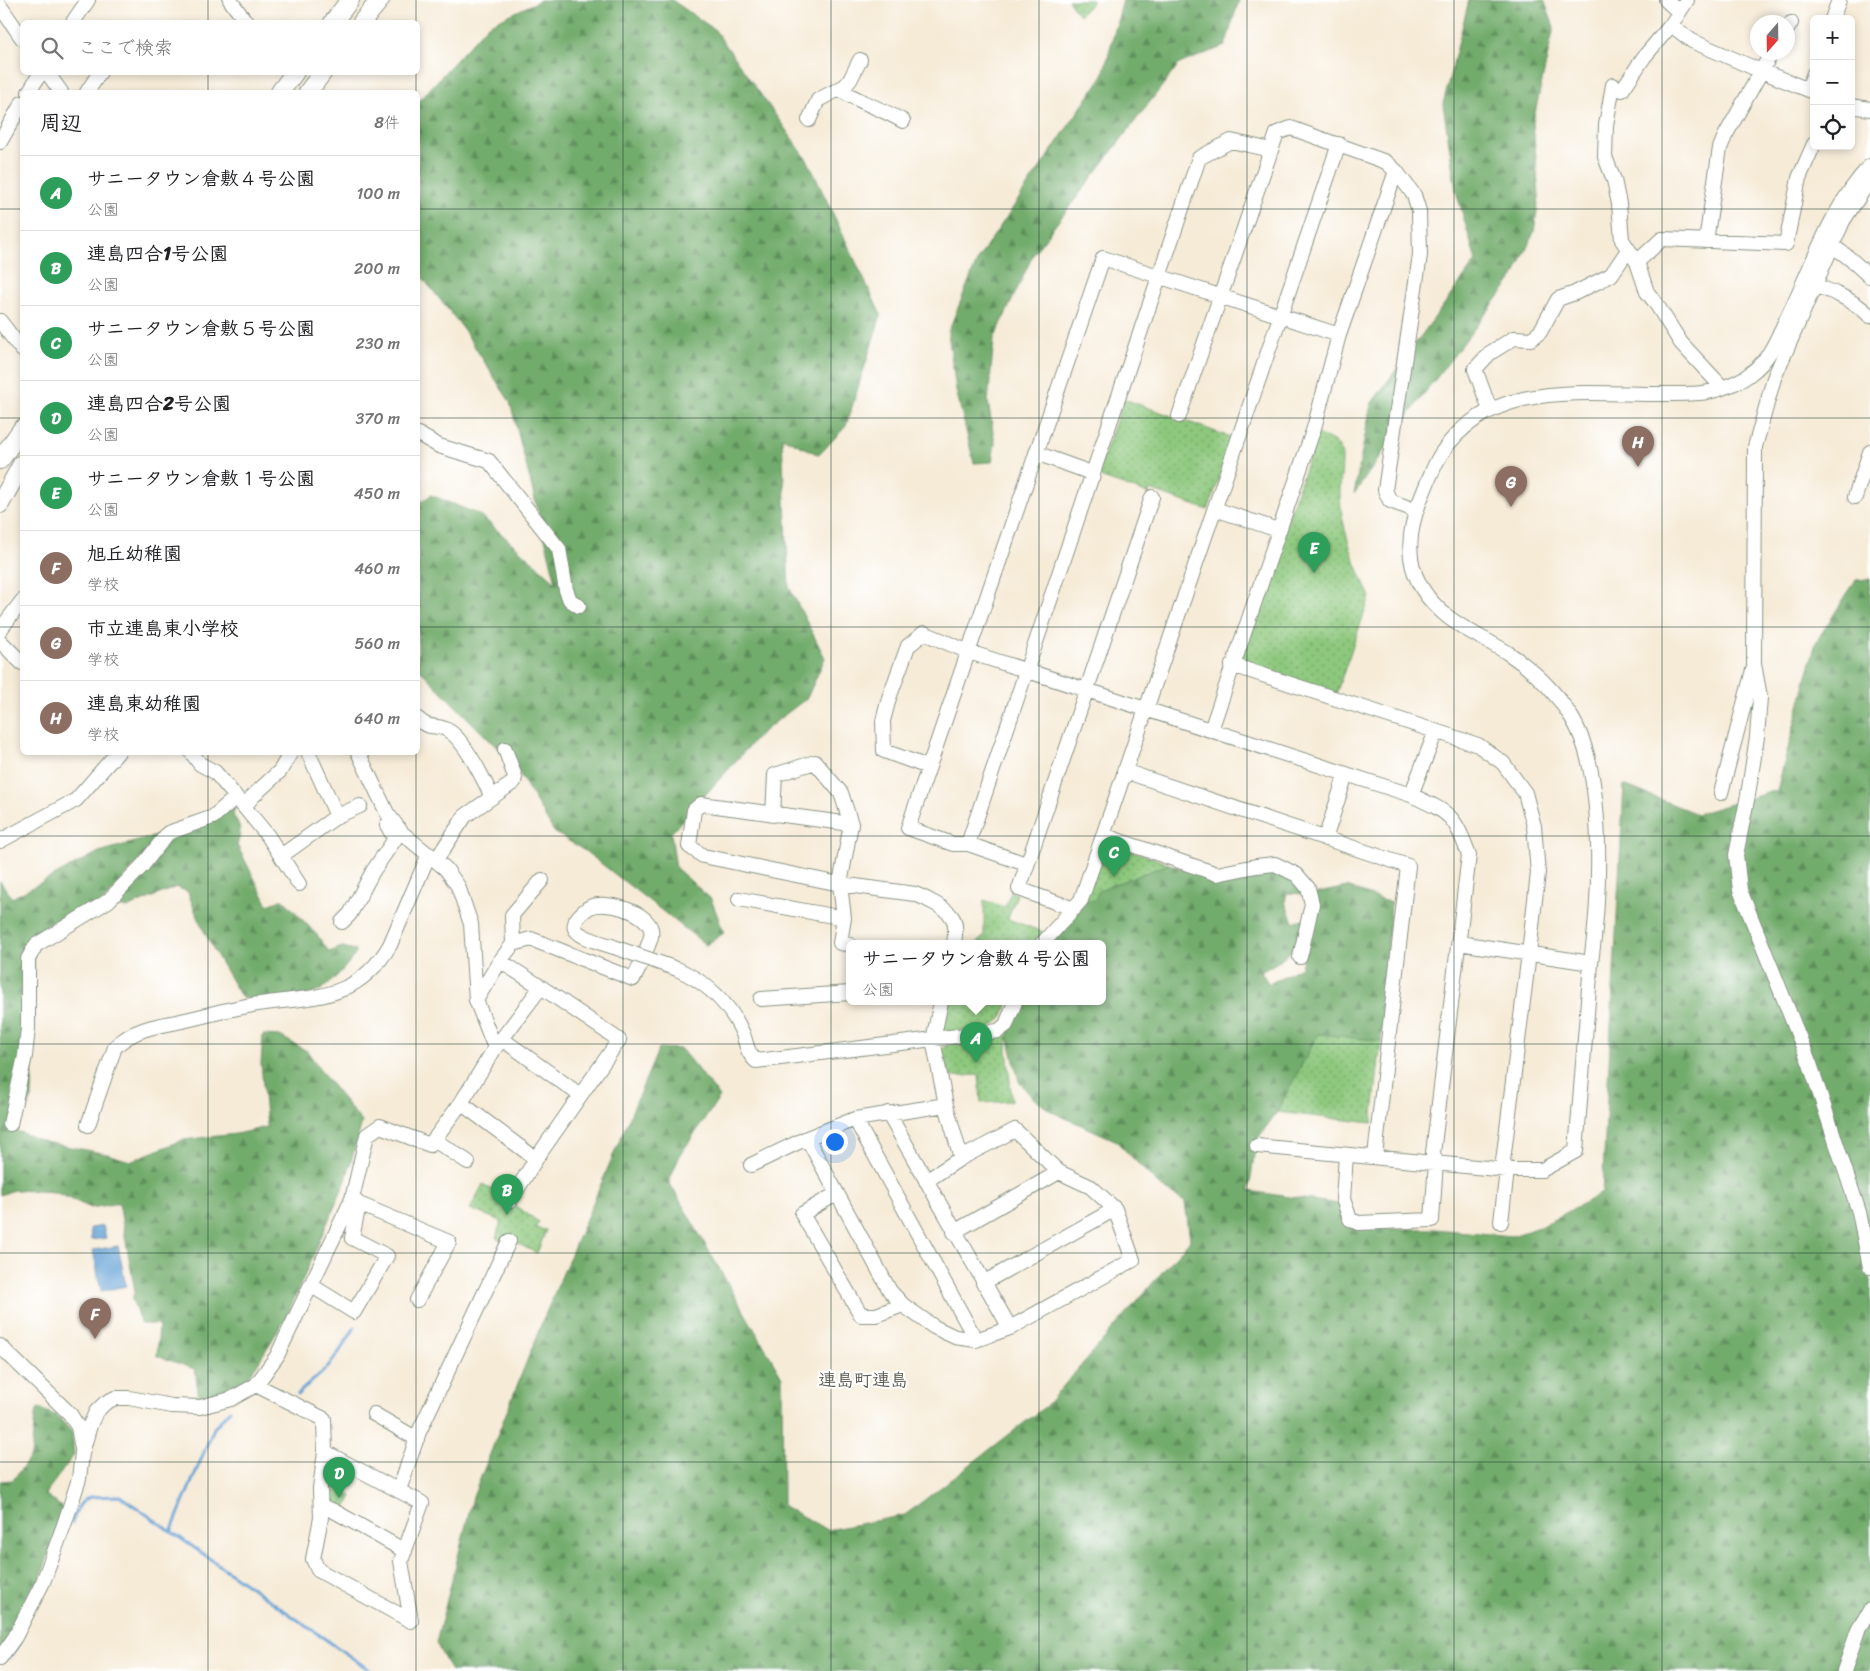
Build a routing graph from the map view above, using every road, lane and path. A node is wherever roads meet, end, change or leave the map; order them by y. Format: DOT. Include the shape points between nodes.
graph roads {
  1 [pos="88,0"];
  2 [pos="230,0"];
  3 [pos="350,0"];
  4 [pos="380,0"];
  5 [pos="1666,0"];
  6 [pos="1688,0"];
  7 [pos="1839,0"];
  8 [pos="0,6"];
  9 [pos="1679,12"];
  10 [pos="1833,15"];
  11 [pos="74,20"];
  12 [pos="245,20"];
  13 [pos="335,20"];
  14 [pos="364,20"];
  15 [pos="1671,24"];
  16 [pos="20,35"];
  17 [pos="860,60"];
  18 [pos="1767,60"];
  19 [pos="1761,71"];
  20 [pos="39,75"];
  21 [pos="48,75"];
  22 [pos="98,75"];
  23 [pos="321,75"];
  24 [pos="839,89"];
  25 [pos="30,90"];
  26 [pos="60,90"];
  27 [pos="88,90"];
  28 [pos="310,90"];
  29 [pos="1810,90"];
  30 [pos="20,107"];
  31 [pos="1855,107"];
  32 [pos="1870,109"];
  33 [pos="809,120"];
  34 [pos="903,121"];
  35 [pos="0,142"];
  36 [pos="1339,144"];
  37 [pos="1271,150"];
  38 [pos="1811,150"];
  39 [pos="1870,166"];
  40 [pos="1396,172"];
  41 [pos="1870,180"];
  42 [pos="1706,241"];
  43 [pos="1827,244"];
  44 [pos="1628,250"];
  45 [pos="1638,262"];
  46 [pos="1870,275"];
  47 [pos="1160,276"];
  48 [pos="1810,284"];
  49 [pos="1221,296"];
  50 [pos="1279,316"];
  51 [pos="1870,316"];
  52 [pos="0,321"];
  53 [pos="1339,335"];
  54 [pos="20,347"];
  55 [pos="1764,360"];
  56 [pos="1776,373"];
  57 [pos="1722,387"];
  58 [pos="1490,410"];
  59 [pos="1179,416"];
  60 [pos="20,432"];
  61 [pos="420,435"];
  62 [pos="1870,452"];
  63 [pos="1036,453"];
  64 [pos="0,460"];
  65 [pos="20,465"];
  66 [pos="20,467"];
  67 [pos="1093,476"];
  68 [pos="0,489"];
  69 [pos="1152,497"];
  70 [pos="1855,497"];
  71 [pos="0,504"];
  72 [pos="1215,510"];
  73 [pos="1415,510"];
  74 [pos="1278,530"];
  75 [pos="20,604"];
  76 [pos="579,606"];
  77 [pos="0,630"];
  78 [pos="0,641"];
  79 [pos="969,652"];
  80 [pos="20,661"];
  81 [pos="1754,664"];
  82 [pos="1232,665"];
  83 [pos="1026,669"];
  84 [pos="1087,689"];
  85 [pos="1146,709"];
  86 [pos="420,721"];
  87 [pos="1211,730"];
  88 [pos="1436,731"];
  89 [pos="504,749"];
  90 [pos="114,755"];
  91 [pos="193,755"];
  92 [pos="289,755"];
  93 [pos="309,755"];
  94 [pos="359,755"];
  95 [pos="928,767"];
  96 [pos="1124,771"];
  97 [pos="1346,774"];
  98 [pos="1721,793"];
  99 [pos="1411,795"];
  100 [pos="492,797"];
  101 [pos="380,800"];
  102 [pos="240,802"];
  103 [pos="360,806"];
  104 [pos="773,815"];
  105 [pos="337,816"];
  106 [pos="851,824"];
  107 [pos="1103,835"];
  108 [pos="1325,838"];
  109 [pos="0,840"];
  110 [pos="968,844"];
  111 [pos="281,856"];
  112 [pos="433,857"];
  113 [pos="1026,864"];
  114 [pos="542,880"];
  115 [pos="299,884"];
  116 [pos="840,884"];
  117 [pos="739,899"];
  118 [pos="1074,909"];
  119 [pos="844,918"];
  120 [pos="342,922"];
  121 [pos="954,940"];
  122 [pos="1046,940"];
  123 [pos="1459,943"];
  124 [pos="513,944"];
  125 [pos="846,944"];
  126 [pos="1530,953"];
  127 [pos="1300,957"];
  128 [pos="500,961"];
  129 [pos="1591,963"];
  130 [pos="542,987"];
  131 [pos="846,993"];
  132 [pos="761,999"];
  133 [pos="476,1000"];
  134 [pos="940,1005"];
  135 [pos="1014,1005"];
  136 [pos="933,1040"];
  137 [pos="499,1044"];
  138 [pos="580,1095"];
  139 [pos="461,1103"];
  140 [pos="946,1105"];
  141 [pos="888,1113"];
  142 [pos="855,1119"];
  143 [pos="10,1124"];
  144 [pos="88,1125"];
  145 [pos="808,1138"];
  146 [pos="434,1140"];
  147 [pos="1257,1146"];
  148 [pos="1346,1155"];
  149 [pos="1375,1156"];
  150 [pos="961,1158"];
  151 [pos="536,1159"];
  152 [pos="468,1162"];
  153 [pos="1436,1162"];
  154 [pos="751,1165"];
  155 [pos="1507,1170"];
  156 [pos="1059,1172"];
  157 [pos="926,1181"];
  158 [pos="836,1194"];
  159 [pos="355,1201"];
  160 [pos="510,1201"];
  161 [pos="1115,1209"];
  162 [pos="1501,1222"];
  163 [pos="954,1232"];
  164 [pos="508,1241"];
  165 [pos="1870,1267"];
  166 [pos="983,1283"];
  167 [pos="312,1286"];
  168 [pos="417,1300"];
  169 [pos="903,1305"];
  170 [pos="1010,1328"];
  171 [pos="976,1340"];
  172 [pos="0,1346"];
  173 [pos="256,1385"];
  174 [pos="374,1414"];
  175 [pos="417,1439"];
  176 [pos="82,1452"];
  177 [pos="325,1452"];
  178 [pos="399,1490"];
  179 [pos="321,1506"];
  180 [pos="405,1551"];
  181 [pos="1870,1610"];
  182 [pos="0,1658"];
  183 [pos="1844,1671"];
  1 -- 11 [label="street"];
  2 -- 12 [label="street"];
  3 -- 13 [label="main road"];
  4 -- 14 [label="main road"];
  5 -- 9 [label="street"];
  6 -- 9 [label="street"];
  7 -- 10 [label="street"];
  8 -- 16 [label="street"];
  9 -- 15 [label="street"];
  15 -- 19 [label="street" via="1692,41"];
  15 -- 44 [label="street" via="1622,90 1613,85 1606,125 1605,157 1619,204 1622,240"];
  17 -- 24 [label="street" via="850,80"];
  18 -- 19 [label="street"];
  19 -- 29 [label="street"];
  19 -- 42 [label="street" via="1720,148"];
  20 -- 25 [label="street"];
  21 -- 26 [label="street"];
  22 -- 27 [label="street"];
  23 -- 28 [label="main road"];
  24 -- 33 [label="street" via="818,100"];
  24 -- 34 [label="street" via="857,101"];
  30 -- 35 [label="street"];
  31 -- 32 [label="street"];
  36 -- 37 [label="street" via="1292,128 1277,134"];
  36 -- 40 [label="street" via="1386,162"];
  36 -- 50 [label="street"];
  37 -- 47 [label="street" via="1231,141 1199,158"];
  37 -- 49 [label="street"];
  38 -- 42 [label="street" via="1799,178 1786,244"];
  39 -- 43 [label="street" via="1842,202"];
  40 -- 53 [label="street"];
  40 -- 73 [label="street" via="1414,195 1419,211 1420,255 1385,490 1390,501"];
  41 -- 43 [label="street"];
  42 -- 45 [label="street" via="1662,239"];
  43 -- 46 [label="street"];
  43 -- 48 [label="street"];
  44 -- 45 [label="street"];
  44 -- 58 [label="street" via="1611,275 1558,298 1540,332 1531,339 1514,338 1490,353 1475,369"];
  45 -- 57 [label="street" via="1647,292 1681,342"];
  47 -- 49 [label="street"];
  47 -- 63 [label="street" via="1103,258"];
  47 -- 67 [label="street"];
  48 -- 51 [label="street" via="1854,303"];
  48 -- 55 [label="street"];
  48 -- 56 [label="street"];
  49 -- 50 [label="street"];
  49 -- 59 [label="street"];
  50 -- 53 [label="street"];
  50 -- 72 [label="street"];
  52 -- 54 [label="street"];
  53 -- 74 [label="street" via="1314,428"];
  55 -- 56 [label="street"];
  55 -- 57 [label="street" via="1750,374"];
  56 -- 81 [label="street" via="1755,447"];
  57 -- 58 [label="street" via="1708,392 1681,394 1562,392"];
  58 -- 73 [label="street" via="1472,420 1440,456"];
  60 -- 64 [label="main road"];
  61 -- 76 [label="street" via="439,446 489,461 559,549 566,590 570,600"];
  62 -- 70 [label="street"];
  63 -- 67 [label="street"];
  63 -- 79 [label="street"];
  65 -- 68 [label="main road"];
  66 -- 71 [label="main road"];
  67 -- 83 [label="street"];
  69 -- 84 [label="street"];
  72 -- 74 [label="street"];
  72 -- 85 [label="street"];
  73 -- 129 [label="street" via="1411,524 1412,566 1418,584 1430,601 1536,675 1572,717 1587,750 1598,841 1598,905"];
  74 -- 82 [label="street"];
  75 -- 77 [label="street"];
  78 -- 80 [label="street"];
  79 -- 83 [label="street"];
  79 -- 95 [label="street"];
  79 -- 95 [label="street" via="924,633 908,646 889,698 883,721 884,751"];
  81 -- 98 [label="street"];
  81 -- 165 [label="street" via="1760,697 1757,737 1736,855 1740,890 1810,1064 1858,1212"];
  82 -- 87 [label="street"];
  82 -- 88 [label="street"];
  83 -- 84 [label="street"];
  83 -- 110 [label="street"];
  84 -- 85 [label="street"];
  84 -- 113 [label="street"];
  85 -- 87 [label="street"];
  85 -- 96 [label="street"];
  86 -- 100 [label="street" via="425,726 440,727 454,734 479,770"];
  87 -- 97 [label="street"];
  88 -- 99 [label="street"];
  88 -- 126 [label="street" via="1478,745 1503,763 1525,793 1534,826 1538,873"];
  89 -- 100 [label="street" via="515,777 509,786"];
  90 -- 109 [label="street" via="76,800"];
  91 -- 102 [label="street" via="200,764 214,772"];
  92 -- 102 [label="street" via="280,771 254,795"];
  93 -- 105 [label="street"];
  94 -- 101 [label="street"];
  95 -- 110 [label="street" via="908,828 953,844"];
  96 -- 107 [label="street"];
  96 -- 108 [label="street"];
  97 -- 99 [label="street"];
  97 -- 108 [label="street"];
  99 -- 123 [label="street" via="1450,816 1469,855"];
  100 -- 112 [label="street" via="465,816"];
  101 -- 112 [label="street" via="402,834"];
  101 -- 120 [label="street" via="378,812 395,839"];
  102 -- 111 [label="street"];
  102 -- 143 [label="street" via="213,817 168,833 108,901 36,945 28,959 28,1028"];
  103 -- 105 [label="street"];
  104 -- 106 [label="street"];
  104 -- 106 [label="street" via="775,775 816,762 841,793"];
  104 -- 116 [label="street" via="701,804 694,810 689,846 703,856"];
  105 -- 111 [label="street"];
  106 -- 116 [label="street"];
  107 -- 118 [label="street" via="1081,900"];
  107 -- 127 [label="street" via="1217,874 1275,864 1298,875 1308,888 1312,904"];
  108 -- 149 [label="street" via="1408,866"];
  110 -- 113 [label="street"];
  111 -- 115 [label="street"];
  112 -- 133 [label="street" via="458,886 466,906 471,924"];
  112 -- 144 [label="street" via="383,957 357,981 327,995 248,1006 140,1030 115,1047"];
  113 -- 118 [label="street" via="1019,889"];
  114 -- 124 [label="street" via="512,915"];
  116 -- 119 [label="street"];
  116 -- 121 [label="street" via="924,898 952,917"];
  117 -- 119 [label="street"];
  118 -- 122 [label="street"];
  119 -- 125 [label="street" via="840,943"];
  123 -- 126 [label="street"];
  123 -- 153 [label="street" via="1433,1153"];
  124 -- 128 [label="street"];
  124 -- 136 [label="street, bridge" via="531,939 633,979 651,938 651,930 641,916 632,911 608,905 591,906 577,918 575,930 580,935 614,947 677,969 699,981 727,1007 749,1055 756,1061"];
  126 -- 129 [label="street"];
  126 -- 155 [label="street" via="1502,1161"];
  128 -- 130 [label="street"];
  128 -- 133 [label="street"];
  129 -- 155 [label="street" via="1576,1151 1542,1170"];
  130 -- 137 [label="street"];
  130 -- 138 [label="street" via="618,1040"];
  131 -- 132 [label="street"];
  133 -- 137 [label="street"];
  134 -- 136 [label="street"];
  135 -- 136 [label="street" via="1006,1024 998,1031"];
  136 -- 140 [label="street"];
  137 -- 138 [label="street"];
  137 -- 139 [label="street"];
  138 -- 151 [label="street"];
  139 -- 146 [label="street"];
  139 -- 151 [label="street"];
  140 -- 141 [label="street"];
  140 -- 150 [label="street"];
  141 -- 142 [label="street"];
  141 -- 157 [label="street"];
  142 -- 145 [label="street"];
  142 -- 171 [label="street"];
  145 -- 154 [label="street"];
  145 -- 158 [label="street"];
  146 -- 152 [label="street"];
  146 -- 159 [label="street" via="430,1145 380,1126 367,1135"];
  147 -- 148 [label="street"];
  148 -- 149 [label="street"];
  148 -- 153 [label="street" via="1343,1199 1350,1219 1358,1223 1432,1220"];
  149 -- 153 [label="street"];
  150 -- 156 [label="street" via="1015,1130"];
  150 -- 157 [label="street"];
  151 -- 160 [label="street"];
  153 -- 155 [label="street"];
  155 -- 162 [label="street"];
  156 -- 161 [label="street" via="1091,1187"];
  156 -- 163 [label="street"];
  157 -- 163 [label="street"];
  158 -- 169 [label="street" via="890,1291"];
  158 -- 169 [label="street" via="802,1214 861,1315 876,1315"];
  159 -- 167 [label="street"];
  159 -- 167 [label="street" via="352,1238 388,1256 354,1312"];
  159 -- 168 [label="street" via="449,1242"];
  161 -- 166 [label="street"];
  161 -- 170 [label="street" via="1133,1260"];
  163 -- 166 [label="street"];
  164 -- 175 [label="street"];
  166 -- 170 [label="street"];
  167 -- 173 [label="street" via="277,1356"];
  169 -- 171 [label="street" via="948,1334"];
  170 -- 171 [label="street"];
  172 -- 176 [label="street" via="70,1414 78,1427"];
  173 -- 176 [label="street" via="231,1399 200,1407 115,1398 96,1412"];
  173 -- 177 [label="street" via="324,1418"];
  174 -- 175 [label="street"];
  175 -- 178 [label="street"];
  176 -- 182 [label="street" via="79,1479 43,1582 15,1637"];
  177 -- 178 [label="street"];
  177 -- 179 [label="street"];
  178 -- 180 [label="street" via="422,1503"];
  179 -- 180 [label="street"];
  179 -- 180 [label="street" via="313,1559 318,1570 411,1621 401,1561"];
  181 -- 183 [label="street" via="1858,1630"];
}
